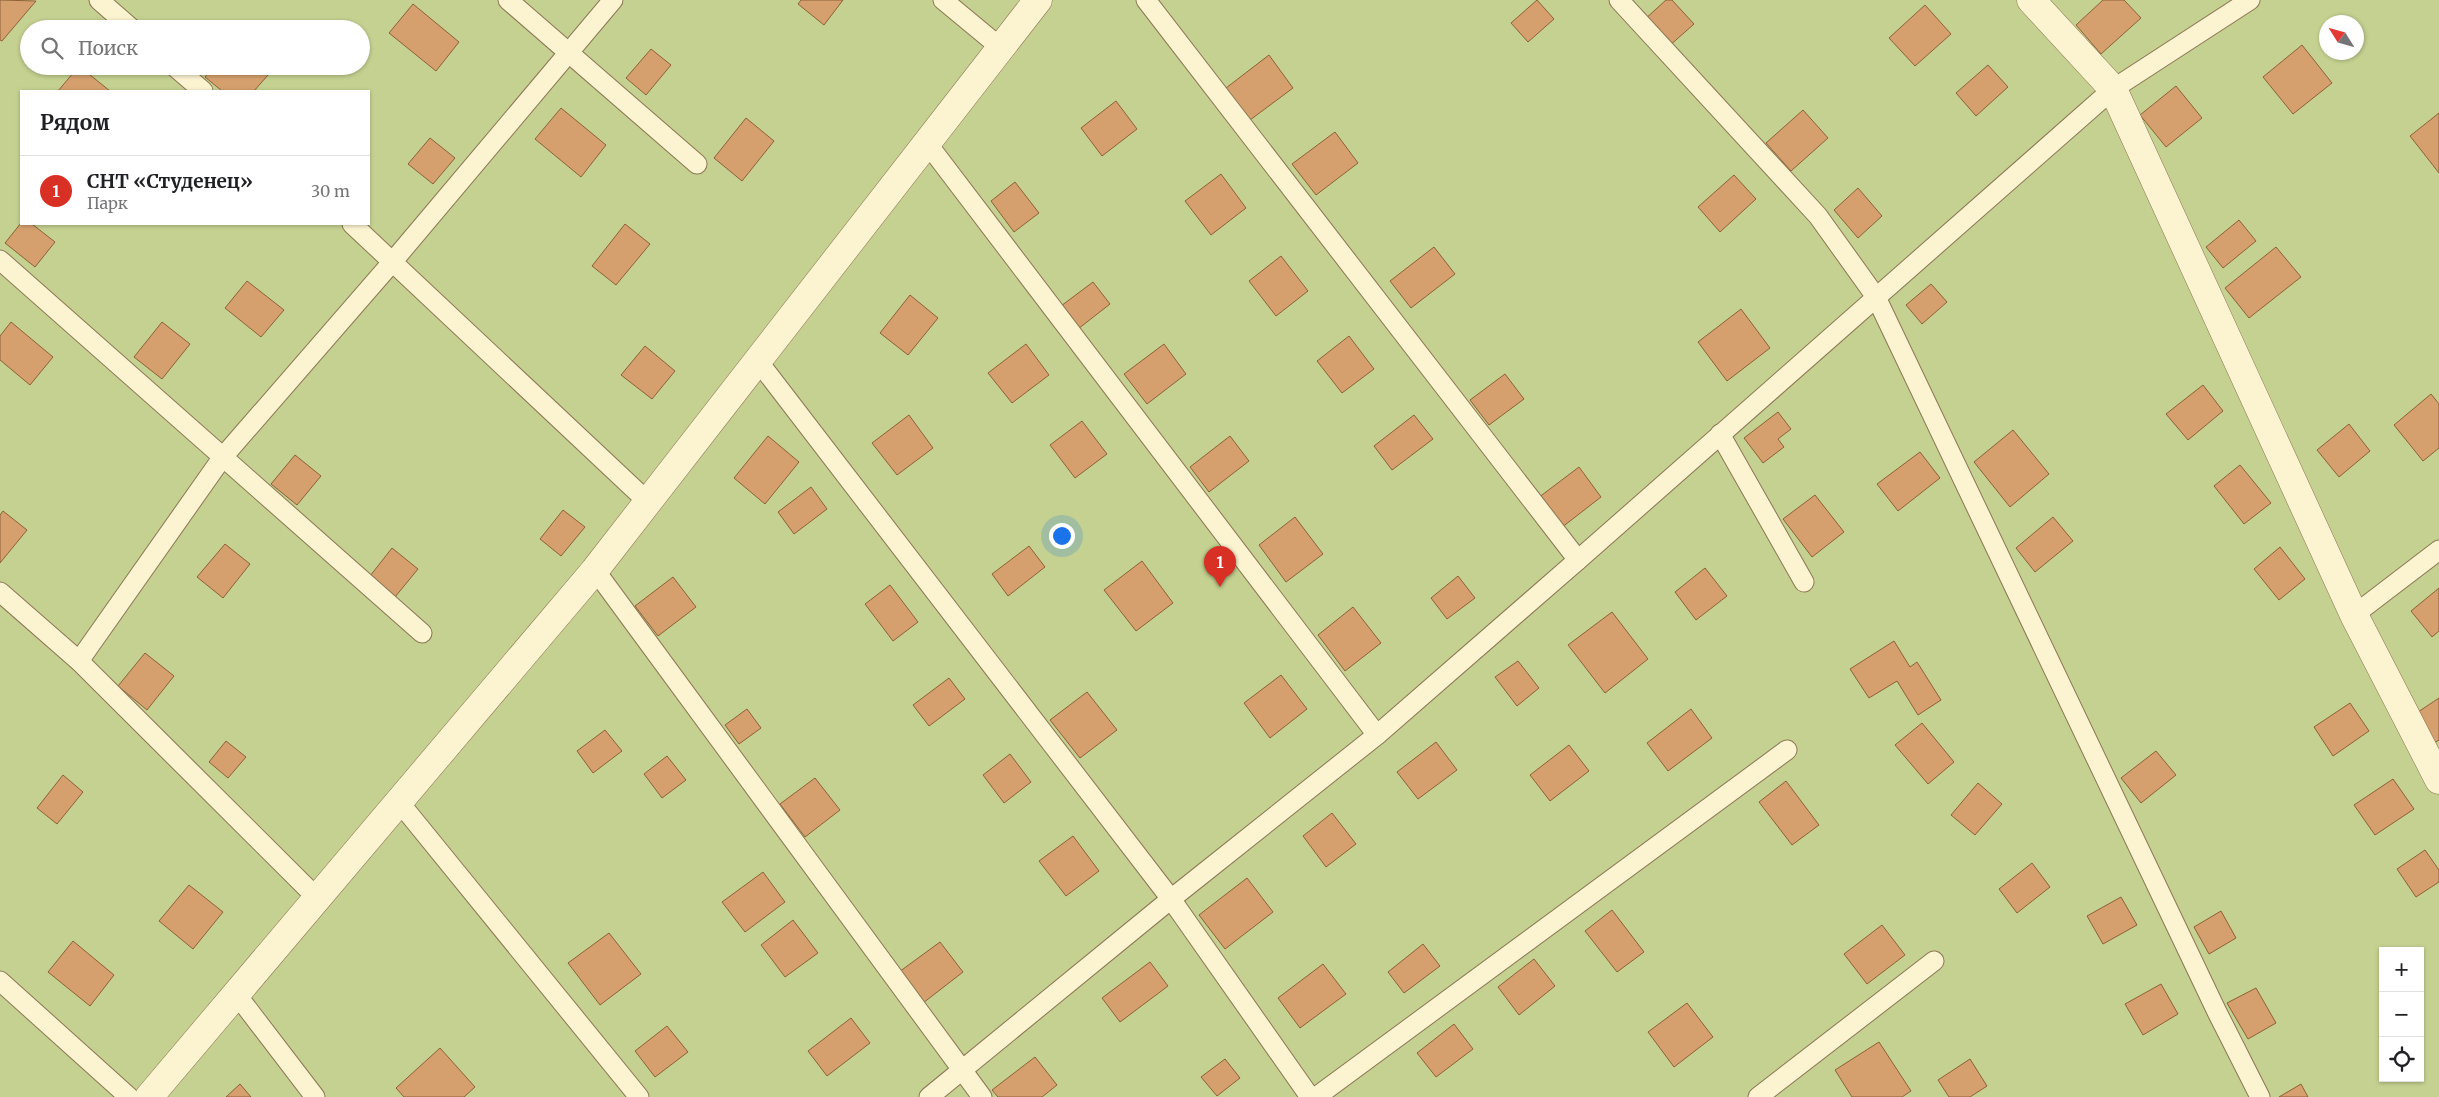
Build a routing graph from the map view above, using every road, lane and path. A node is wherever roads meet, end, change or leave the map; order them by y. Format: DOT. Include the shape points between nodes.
graph roads {
  1 [pos="100,0"];
  2 [pos="508,0"];
  3 [pos="613,0"];
  4 [pos="943,0"];
  5 [pos="1038,0"];
  6 [pos="1146,0"];
  7 [pos="1619,0"];
  8 [pos="2031,0"];
  9 [pos="2250,0"];
  10 [pos="122,20"];
  11 [pos="1001,48"];
  12 [pos="569,54"];
  13 [pos="184,75"];
  14 [pos="2113,89"];
  15 [pos="202,90"];
  16 [pos="927,143"];
  17 [pos="697,164"];
  18 [pos="353,225"];
  19 [pos="0,260"];
  20 [pos="394,260"];
  21 [pos="1876,297"];
  22 [pos="758,361"];
  23 [pos="1720,434"];
  24 [pos="222,458"];
  25 [pos="648,502"];
  26 [pos="2439,550"];
  27 [pos="1578,560"];
  28 [pos="596,570"];
  29 [pos="1804,582"];
  30 [pos="0,592"];
  31 [pos="2354,615"];
  32 [pos="422,633"];
  33 [pos="78,661"];
  34 [pos="1377,735"];
  35 [pos="1787,750"];
  36 [pos="2439,780"];
  37 [pos="400,803"];
  38 [pos="318,899"];
  39 [pos="1171,899"];
  40 [pos="1934,961"];
  41 [pos="0,980"];
  42 [pos="237,995"];
  43 [pos="962,1070"];
  44 [pos="129,1097"];
  45 [pos="149,1097"];
  46 [pos="315,1097"];
  47 [pos="639,1097"];
  48 [pos="929,1097"];
  49 [pos="982,1097"];
  50 [pos="1310,1097"];
  51 [pos="1316,1097"];
  52 [pos="1758,1097"];
  53 [pos="2260,1097"];
  1 -- 10 [label="lane"];
  2 -- 12 [label="lane"];
  3 -- 12 [label="lane"];
  4 -- 11 [label="lane"];
  5 -- 11 [label="street"];
  6 -- 27 [label="lane"];
  7 -- 21 [label="lane" via="1818,216"];
  8 -- 14 [label="street"];
  9 -- 14 [label="lane"];
  11 -- 16 [label="street"];
  12 -- 17 [label="lane"];
  12 -- 20 [label="lane"];
  13 -- 15 [label="lane"];
  14 -- 21 [label="lane"];
  14 -- 31 [label="street"];
  16 -- 22 [label="street"];
  16 -- 34 [label="lane"];
  18 -- 20 [label="lane"];
  19 -- 24 [label="lane"];
  20 -- 24 [label="lane"];
  20 -- 25 [label="lane"];
  21 -- 23 [label="lane"];
  21 -- 53 [label="lane" via="2212,1003"];
  22 -- 25 [label="street"];
  22 -- 39 [label="lane"];
  23 -- 27 [label="lane"];
  23 -- 29 [label="lane"];
  24 -- 32 [label="lane"];
  24 -- 33 [label="lane"];
  25 -- 28 [label="street"];
  26 -- 31 [label="lane"];
  27 -- 34 [label="lane"];
  28 -- 37 [label="street"];
  28 -- 43 [label="lane"];
  30 -- 33 [label="lane"];
  31 -- 36 [label="street"];
  33 -- 38 [label="lane"];
  34 -- 39 [label="lane"];
  35 -- 51 [label="lane"];
  37 -- 38 [label="street"];
  37 -- 47 [label="lane"];
  38 -- 42 [label="street"];
  39 -- 43 [label="lane"];
  39 -- 50 [label="lane"];
  40 -- 52 [label="lane"];
  41 -- 44 [label="lane"];
  42 -- 45 [label="street"];
  42 -- 46 [label="lane"];
  43 -- 48 [label="lane"];
  43 -- 49 [label="lane"];
}
